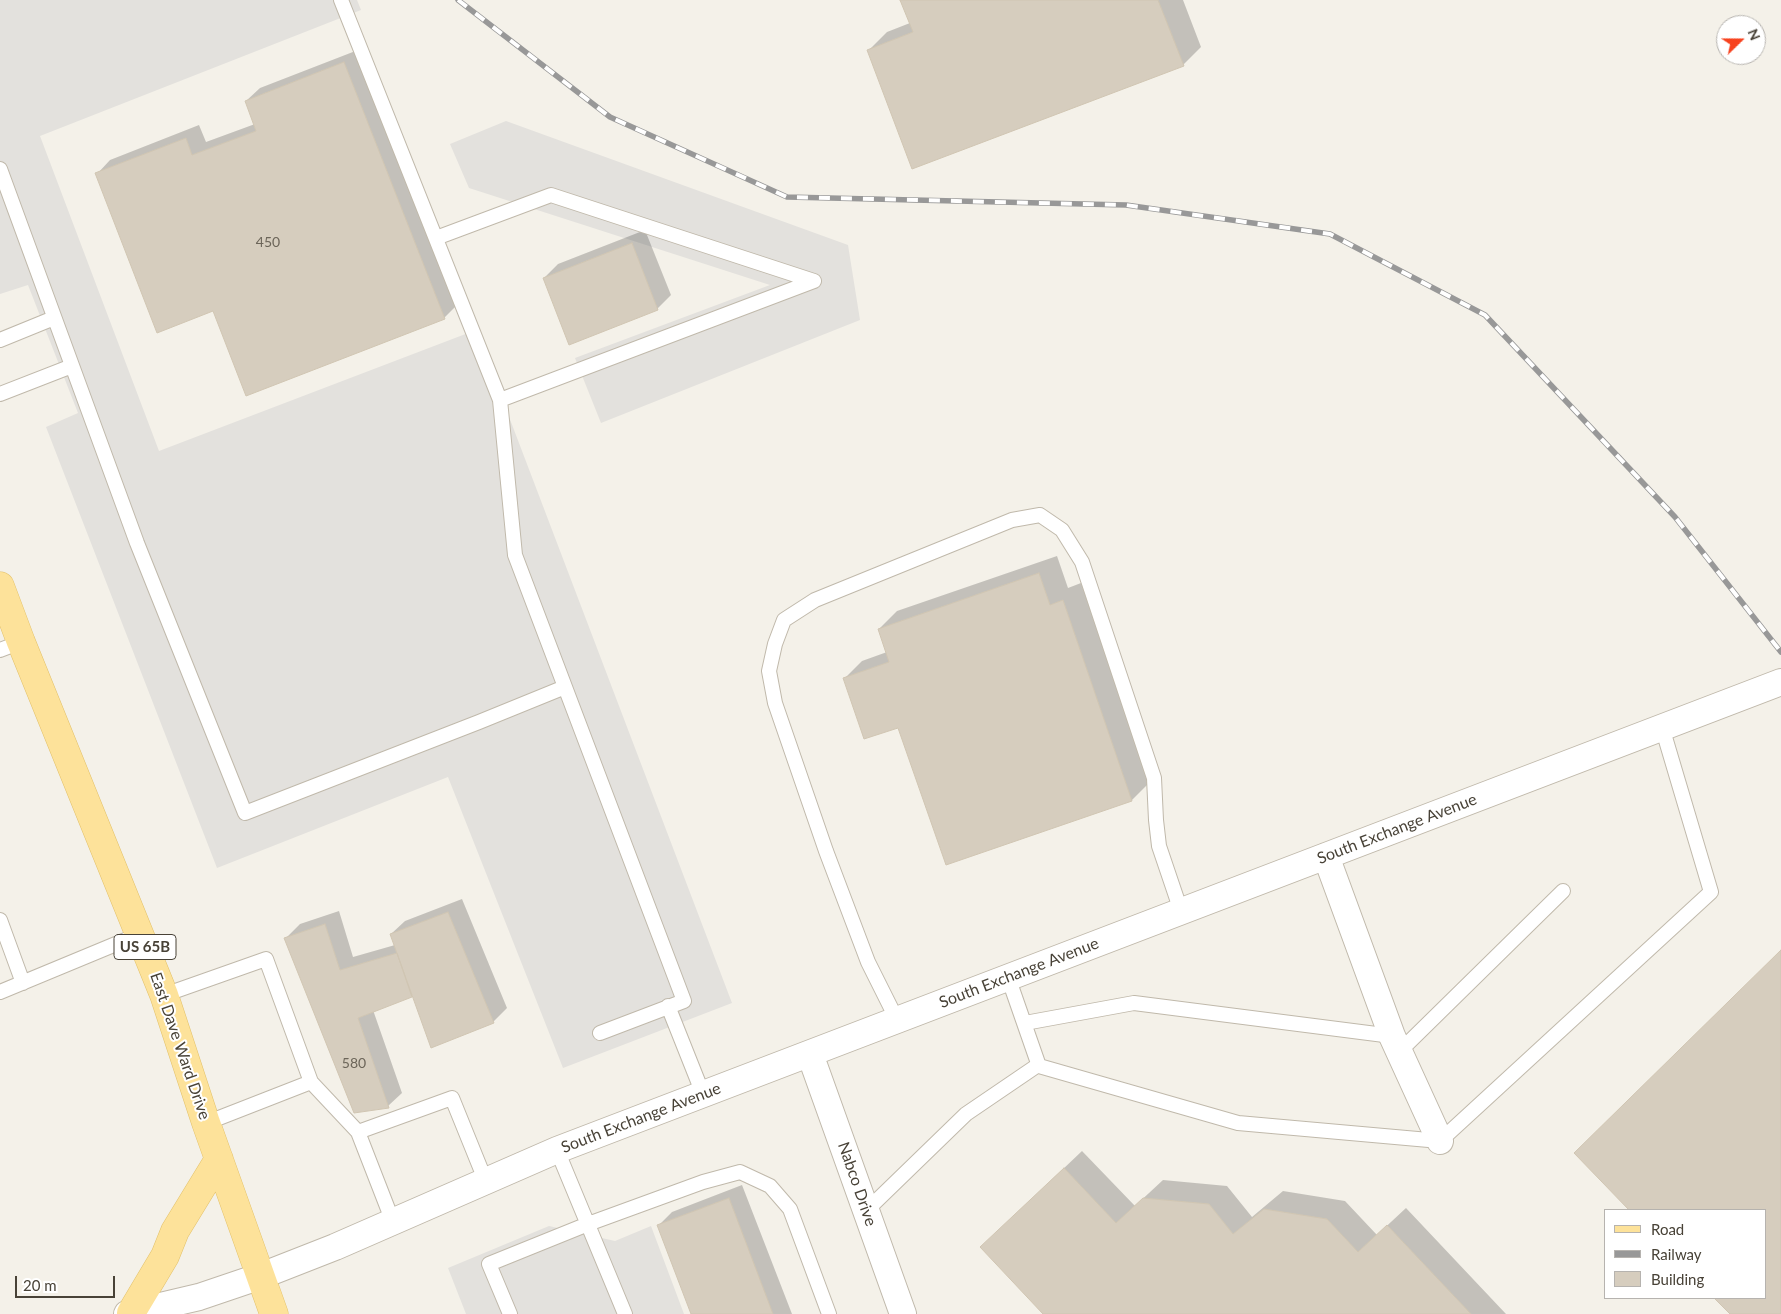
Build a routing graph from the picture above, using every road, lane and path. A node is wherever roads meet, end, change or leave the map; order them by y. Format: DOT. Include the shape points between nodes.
graph roads {
  1 [pos="340,0"];
  2 [pos="0,169"];
  3 [pos="436,238"];
  4 [pos="54,318"];
  5 [pos="0,340"];
  6 [pos="72,366"];
  7 [pos="0,394"];
  8 [pos="500,400"];
  9 [pos="0,586"];
  10 [pos="10,646"];
  11 [pos="1781,682"];
  12 [pos="565,687"];
  13 [pos="1662,727"];
  14 [pos="1326,856"];
  15 [pos="1563,891"];
  16 [pos="1181,911"];
  17 [pos="0,920"];
  18 [pos="140,934"];
  19 [pos="1008,978"];
  20 [pos="23,982"];
  21 [pos="0,992"];
  22 [pos="164,995"];
  23 [pos="668,1006"];
  24 [pos="896,1020"];
  25 [pos="1025,1023"];
  26 [pos="600,1032"];
  27 [pos="1395,1044"];
  28 [pos="810,1054"];
  29 [pos="1038,1065"];
  30 [pos="311,1082"];
  31 [pos="703,1094"];
  32 [pos="206,1123"];
  33 [pos="358,1132"];
  34 [pos="1440,1141"];
  35 [pos="557,1150"];
  36 [pos="219,1159"];
  37 [pos="486,1182"];
  38 [pos="866,1211"];
  39 [pos="393,1222"];
  40 [pos="588,1224"];
  41 [pos="261,1276"];
  42 [pos="129,1313"];
  43 [pos="900,1313"];
  44 [pos="274,1314"];
  45 [pos="510,1314"];
  46 [pos="624,1314"];
  47 [pos="829,1314"];
  1 -- 3 [label="lane"];
  2 -- 4 [label="lane"];
  3 -- 8 [label="lane"];
  3 -- 8 [label="lane" via="551,195 814,281"];
  4 -- 5 [label="lane"];
  4 -- 6 [label="lane"];
  6 -- 7 [label="lane"];
  6 -- 12 [label="lane" via="137,544 246,813"];
  8 -- 12 [label="lane" via="515,555"];
  9 -- 10 [label="main road, East Dave Ward Drive / US 65B"];
  10 -- 18 [label="main road, East Dave Ward Drive / US 65B"];
  11 -- 13 [label="street, South Exchange Avenue"];
  12 -- 23 [label="lane" via="684,1001"];
  13 -- 14 [label="street, South Exchange Avenue"];
  13 -- 34 [label="lane" via="1711,892"];
  14 -- 16 [label="street, South Exchange Avenue"];
  14 -- 27 [label="street"];
  15 -- 27 [label="lane"];
  16 -- 19 [label="street, South Exchange Avenue"];
  16 -- 24 [label="lane" via="1159,846 1154,778 1082,562 1062,530 1040,515 1012,520 815,600 784,620 774,644 769,671 775,703 861,944"];
  17 -- 20 [label="lane"];
  18 -- 20 [label="lane"];
  18 -- 22 [label="main road, East Dave Ward Drive / US 65B"];
  19 -- 24 [label="street, South Exchange Avenue"];
  19 -- 25 [label="lane"];
  20 -- 21 [label="lane"];
  22 -- 30 [label="lane" via="266,959"];
  22 -- 32 [label="main road, East Dave Ward Drive / US 65B"];
  23 -- 26 [label="lane"];
  23 -- 31 [label="lane"];
  24 -- 28 [label="street, South Exchange Avenue"];
  25 -- 27 [label="lane" via="1134,1003"];
  25 -- 29 [label="lane"];
  27 -- 34 [label="street"];
  28 -- 31 [label="street, South Exchange Avenue"];
  28 -- 38 [label="street, Nabco Drive"];
  29 -- 34 [label="lane" via="1238,1123"];
  29 -- 38 [label="lane" via="966,1114"];
  30 -- 32 [label="lane"];
  30 -- 33 [label="lane"];
  31 -- 35 [label="street, South Exchange Avenue"];
  32 -- 36 [label="main road, East Dave Ward Drive / US 65B"];
  33 -- 37 [label="lane" via="452,1098"];
  33 -- 39 [label="lane"];
  35 -- 37 [label="street, South Exchange Avenue"];
  35 -- 40 [label="lane"];
  36 -- 41 [label="main road, East Dave Ward Drive / US 65B"];
  36 -- 42 [label="main road"];
  37 -- 39 [label="street, South Exchange Avenue"];
  38 -- 43 [label="street, Nabco Drive"];
  39 -- 41 [label="street, South Exchange Avenue"];
  40 -- 45 [label="lane" via="489,1264"];
  40 -- 46 [label="lane"];
  40 -- 47 [label="lane" via="703,1182 740,1172 770,1186 790,1209"];
  41 -- 42 [label="street, South Exchange Avenue" via="199,1297"];
  41 -- 44 [label="main road, East Dave Ward Drive / US 65B"];
}
